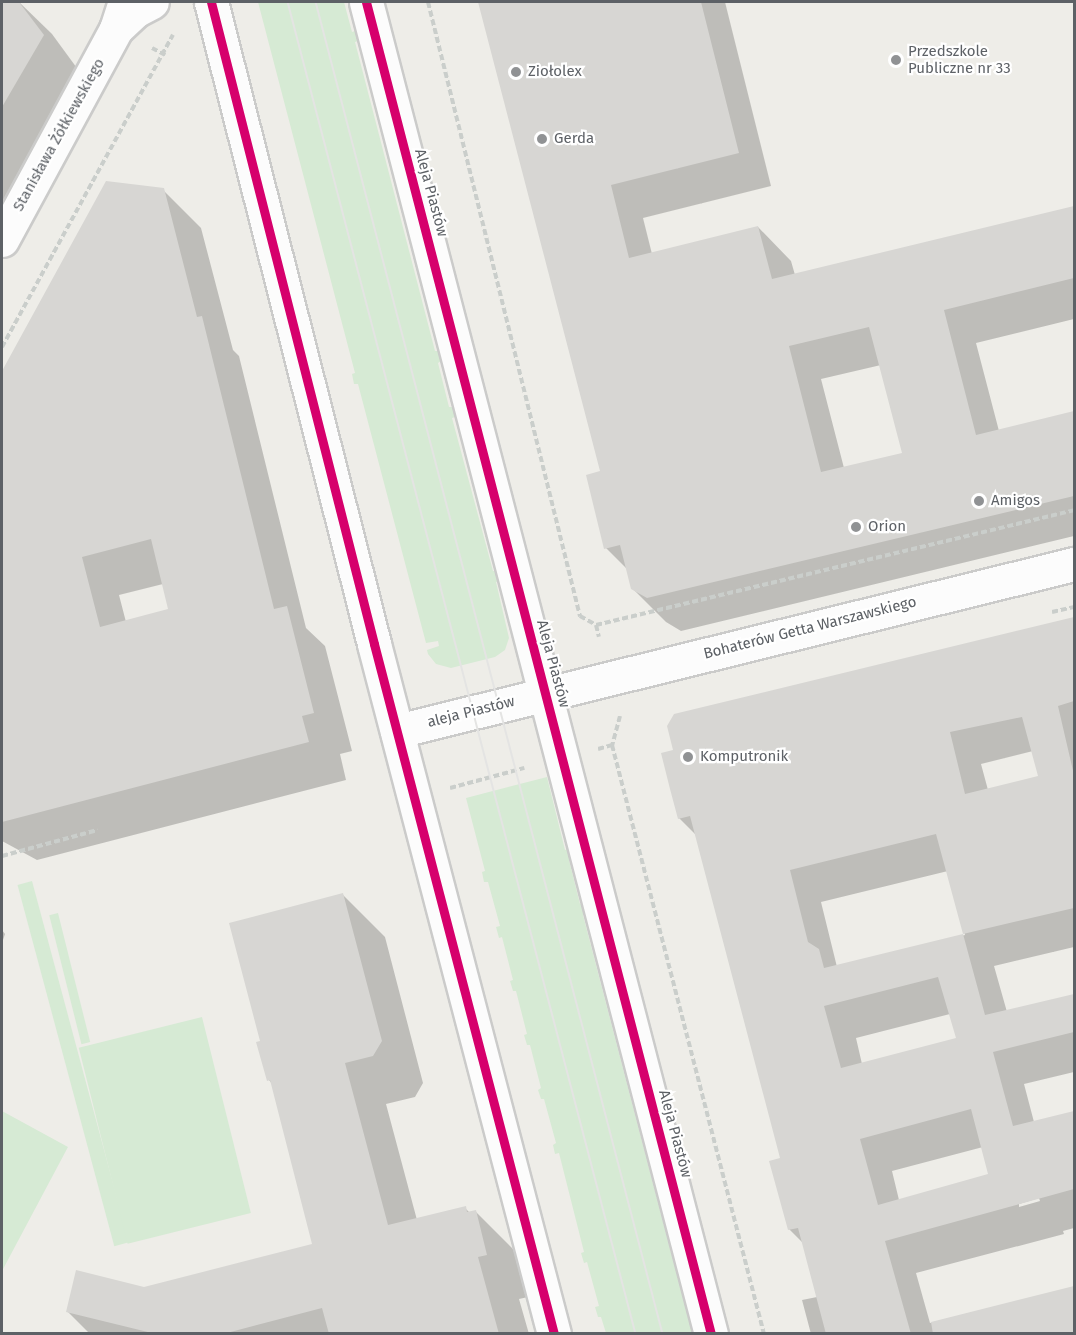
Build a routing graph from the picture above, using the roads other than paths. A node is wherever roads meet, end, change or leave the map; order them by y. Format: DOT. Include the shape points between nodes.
graph roads {
  1 [pos="152,2"];
  2 [pos="366,2"];
  3 [pos="209,4"];
  4 [pos="121,15"];
  5 [pos="2,240"];
  6 [pos="1074,564"];
  7 [pos="545,693"];
  8 [pos="396,731"];
  9 [pos="554,1334"];
  10 [pos="711,1334"];
  1 -- 4 [label="street, Stanisława Żółkiewskiego"];
  2 -- 7 [label="street, Aleja Piastów"];
  3 -- 8 [label="street"];
  4 -- 5 [label="street, Stanisława Żółkiewskiego"];
  6 -- 7 [label="street, Bohaterów Getta Warszawskiego"];
  7 -- 8 [label="street, aleja Piastów"];
  7 -- 10 [label="street, Aleja Piastów"];
  8 -- 9 [label="street"];
}
